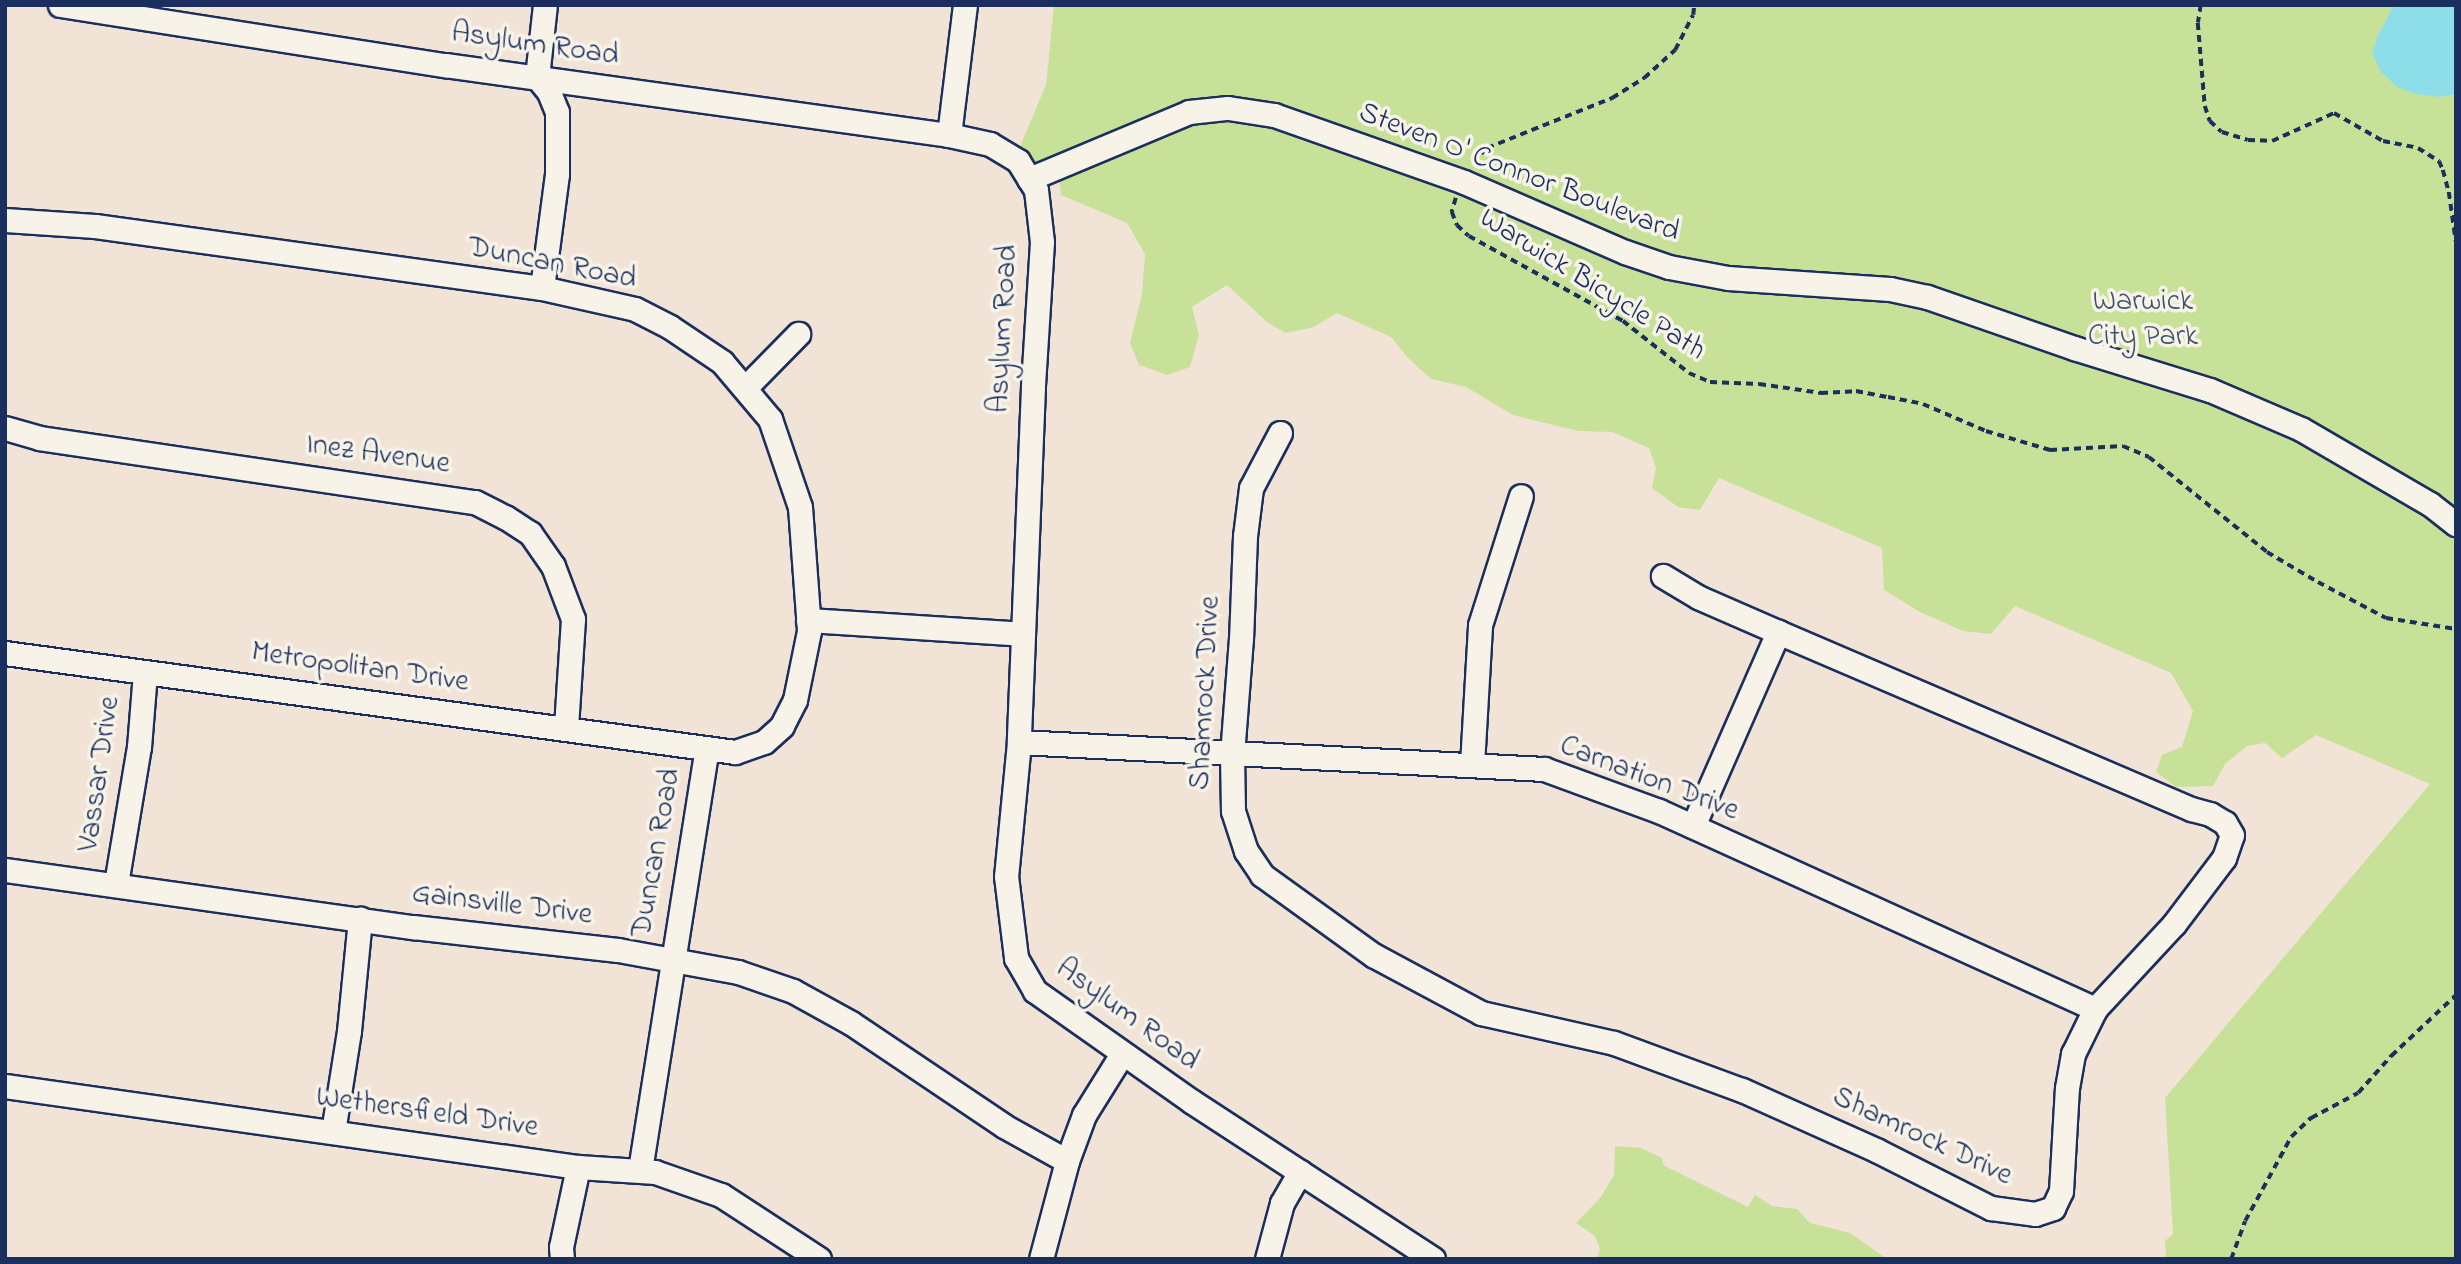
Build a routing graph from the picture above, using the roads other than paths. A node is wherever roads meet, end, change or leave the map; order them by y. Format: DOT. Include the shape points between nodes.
graph roads {
  1 [pos="60,5"];
  2 [pos="545,5"];
  3 [pos="965,5"];
  4 [pos="537,78"];
  5 [pos="950,135"];
  6 [pos="1029,178"];
  7 [pos="5,220"];
  8 [pos="542,288"];
  9 [pos="798,334"];
  10 [pos="745,388"];
  11 [pos="5,429"];
  12 [pos="1280,433"];
  13 [pos="1521,496"];
  14 [pos="2456,524"];
  15 [pos="1663,576"];
  16 [pos="808,620"];
  17 [pos="1778,632"];
  18 [pos="1022,634"];
  19 [pos="5,653"];
  20 [pos="145,672"];
  21 [pos="566,728"];
  22 [pos="1019,742"];
  23 [pos="706,749"];
  24 [pos="1232,754"];
  25 [pos="1472,765"];
  26 [pos="1693,826"];
  27 [pos="5,870"];
  28 [pos="116,884"];
  29 [pos="360,919"];
  30 [pos="672,958"];
  31 [pos="2095,1009"];
  32 [pos="1122,1054"];
  33 [pos="5,1086"];
  34 [pos="333,1132"];
  35 [pos="1067,1161"];
  36 [pos="578,1167"];
  37 [pos="640,1170"];
  38 [pos="1300,1172"];
  39 [pos="562,1259"];
  40 [pos="819,1259"];
  41 [pos="1041,1259"];
  42 [pos="1267,1259"];
  43 [pos="1433,1259"];
  1 -- 4 [label="street, Asylum Road"];
  2 -- 4 [label="street"];
  3 -- 5 [label="street"];
  4 -- 5 [label="street, Asylum Road"];
  4 -- 8 [label="street" via="557,112 556,174"];
  5 -- 6 [label="street, Asylum Road" via="990,144 1018,161"];
  6 -- 14 [label="street, Steven O' Connor Boulevard" via="1189,112 1228,108 1306,124 1464,182 1669,267 1728,278 1890,289 1927,297 2210,390 2301,429"];
  6 -- 18 [label="street, Asylum Road" via="1036,190 1042,242"];
  7 -- 8 [label="street, Duncan Road" via="108,228"];
  8 -- 10 [label="street, Duncan Road" via="635,309 722,362"];
  9 -- 10 [label="street"];
  10 -- 16 [label="street, Duncan Road" via="770,419 800,507"];
  11 -- 21 [label="street, Inez Avenue" via="39,438 475,502 505,517 530,533 553,566 573,619"];
  12 -- 24 [label="street, Shamrock Drive" via="1251,488"];
  13 -- 25 [label="street" via="1480,625"];
  15 -- 17 [label="street, Shamrock Drive" via="1698,597"];
  16 -- 18 [label="street"];
  16 -- 23 [label="street, Duncan Road" via="795,701 782,726 764,741 735,752"];
  17 -- 26 [label="street"];
  17 -- 31 [label="street, Shamrock Drive" via="2225,823 2232,835 2217,868 2174,924"];
  18 -- 22 [label="street, Asylum Road"];
  19 -- 20 [label="street, Metropolitan Drive"];
  20 -- 21 [label="street, Metropolitan Drive"];
  20 -- 28 [label="street, Vassar Drive" via="139,747"];
  21 -- 23 [label="street, Metropolitan Drive"];
  22 -- 24 [label="street, Carnation Drive"];
  22 -- 32 [label="street, Asylum Road" via="1006,876 1012,948 1035,991"];
  23 -- 30 [label="street, Duncan Road"];
  24 -- 25 [label="street, Carnation Drive"];
  24 -- 31 [label="street, Shamrock Drive" via="1233,811 1246,851 1262,875 1373,956 1481,1013 1614,1043 1742,1090 1991,1208 2035,1214 2053,1208 2061,1191 2073,1054"];
  25 -- 26 [label="street, Carnation Drive" via="1544,769"];
  26 -- 31 [label="street, Carnation Drive"];
  27 -- 28 [label="street, Gainsville Drive"];
  28 -- 29 [label="street, Gainsville Drive"];
  29 -- 30 [label="street, Gainsville Drive"];
  29 -- 34 [label="street"];
  30 -- 35 [label="street, Gainsville Drive" via="759,978 808,998 873,1036 1004,1126"];
  30 -- 37 [label="street, Duncan Road"];
  32 -- 35 [label="street" via="1084,1115"];
  32 -- 38 [label="street, Asylum Road"];
  33 -- 34 [label="street, Wethersfield Drive"];
  34 -- 36 [label="street, Wethersfield Drive"];
  35 -- 41 [label="street"];
  36 -- 37 [label="street, Wethersfield Drive"];
  36 -- 39 [label="street"];
  37 -- 40 [label="street, Wethersfield Drive" via="721,1195"];
  38 -- 42 [label="street" via="1282,1203"];
  38 -- 43 [label="street, Asylum Road"];
}
